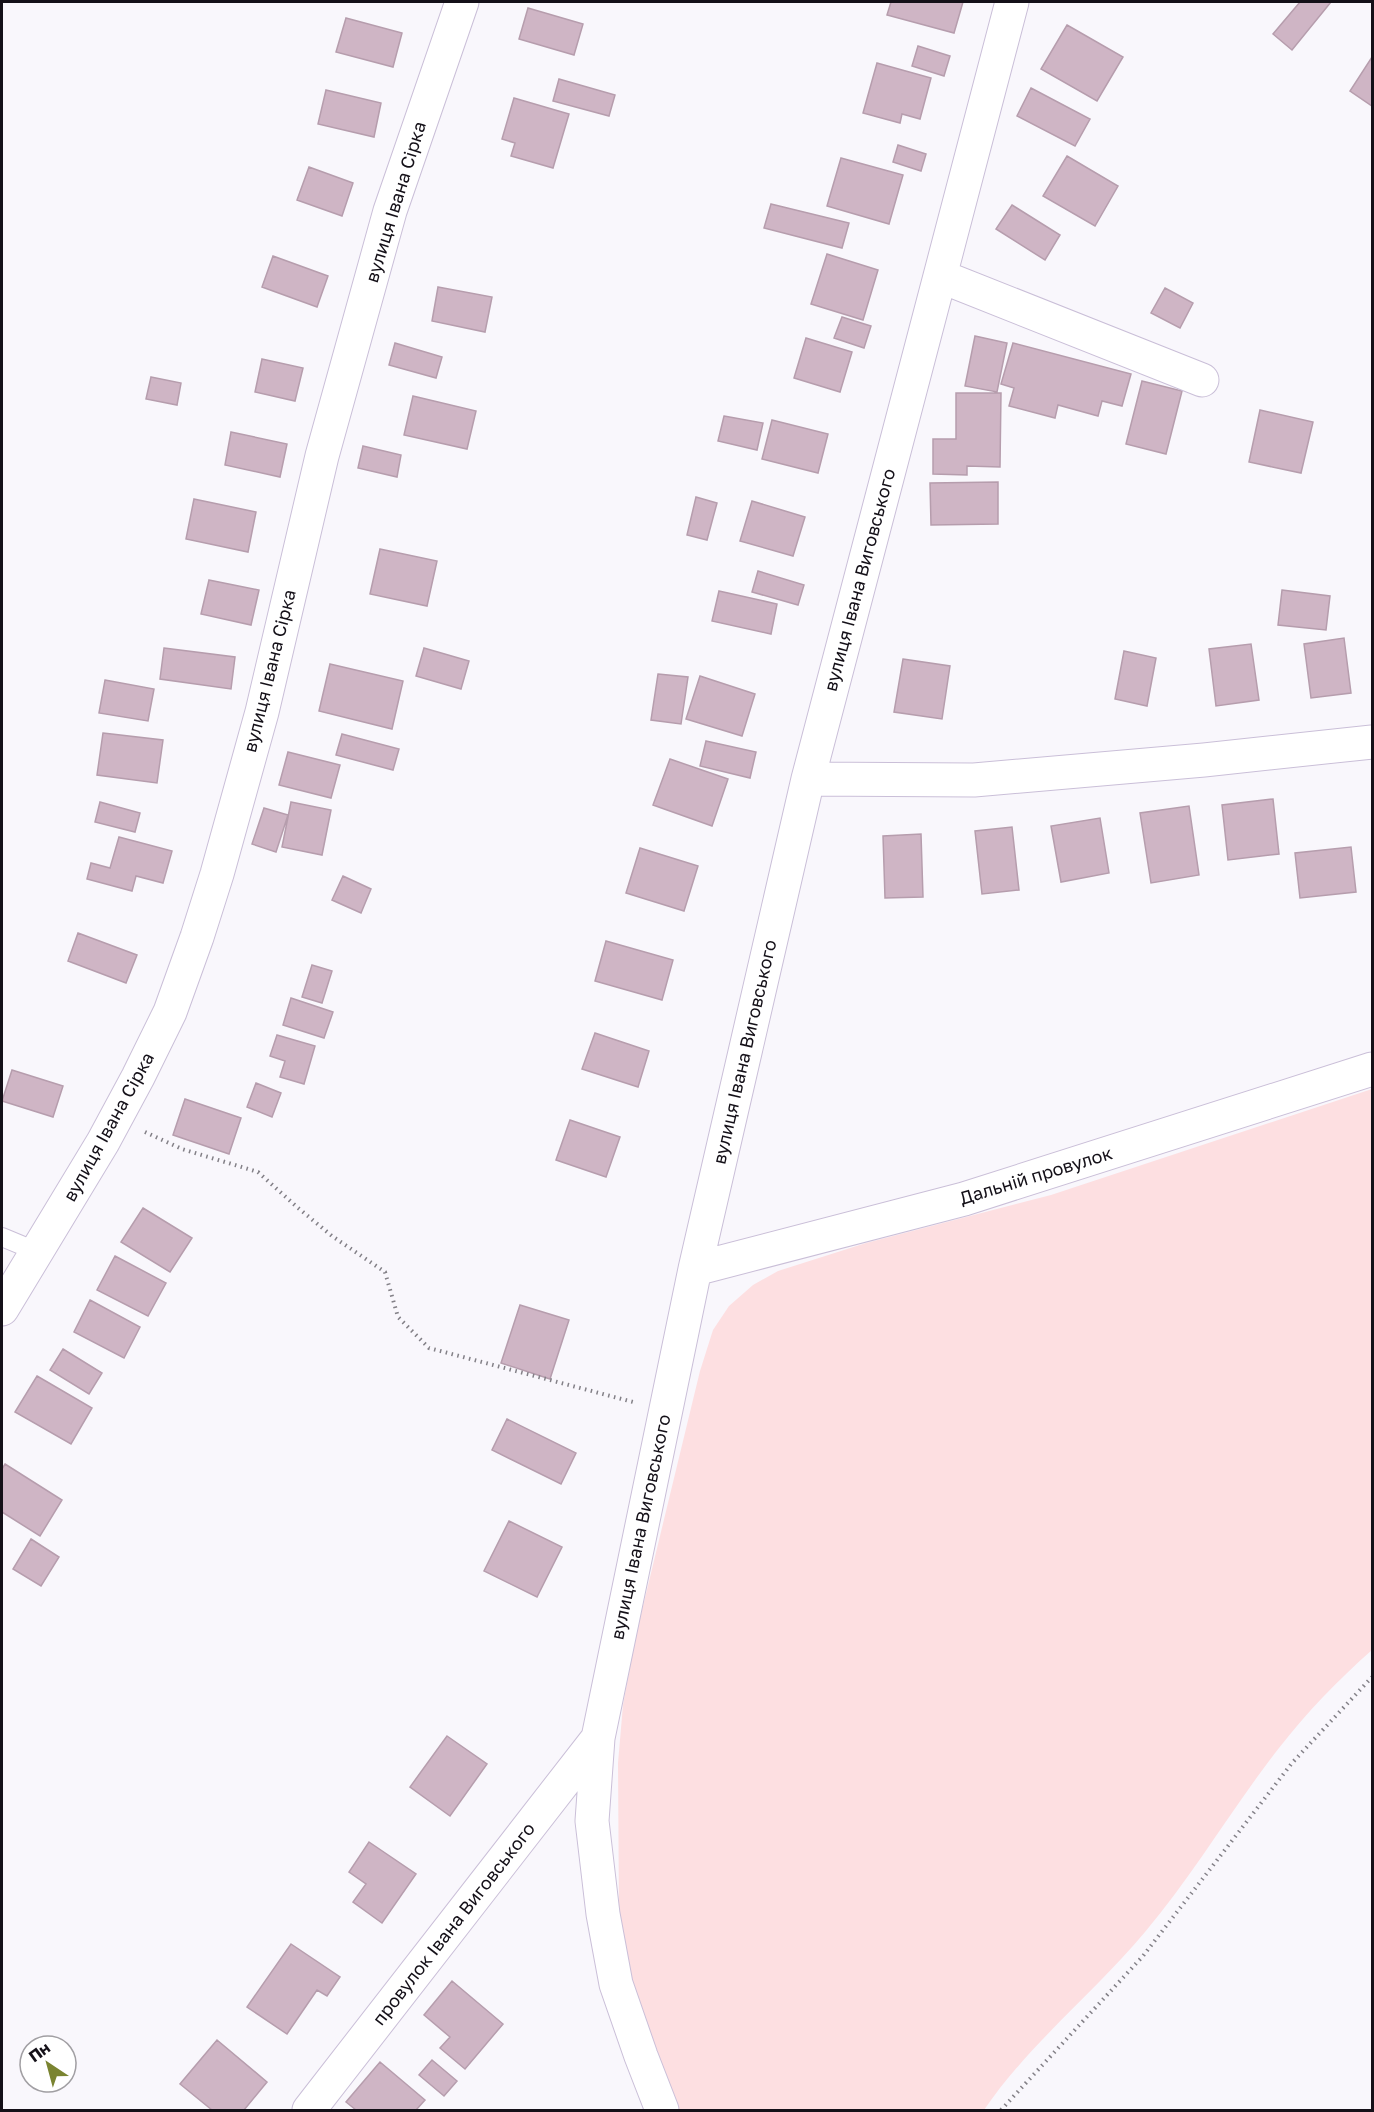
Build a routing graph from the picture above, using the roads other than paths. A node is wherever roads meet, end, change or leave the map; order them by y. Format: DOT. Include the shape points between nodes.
graph roads {
  1 [pos="462,2"];
  2 [pos="1012,2"];
  3 [pos="940,276"];
  4 [pos="1202,380"];
  5 [pos="1372,742"];
  6 [pos="808,779"];
  7 [pos="1372,1069"];
  8 [pos="2,1237"];
  9 [pos="38,1252"];
  10 [pos="695,1269"];
  11 [pos="2,1309"];
  12 [pos="598,1738"];
  13 [pos="309,2110"];
  14 [pos="662,2110"];
  1 -- 9 [label="street, вулиця Івана Сірка" via="390,211 322,456 261,712 198,937 170,1012 116,1119"];
  2 -- 3 [label="street, вулиця Івана Виговського"];
  3 -- 4 [label="street"];
  3 -- 6 [label="street, вулиця Івана Виговського"];
  5 -- 6 [label="street" via="974,780"];
  6 -- 10 [label="street, вулиця Івана Виговського"];
  7 -- 10 [label="street, Дальній провулок" via="964,1199"];
  8 -- 9 [label="lane"];
  9 -- 11 [label="street, вулиця Івана Сірка"];
  10 -- 12 [label="street, вулиця Івана Виговського"];
  12 -- 13 [label="street, провулок Івана Виговського"];
  12 -- 14 [label="street, вулиця Івана Виговського" via="592,1821 603,1914 616,1984"];
}
